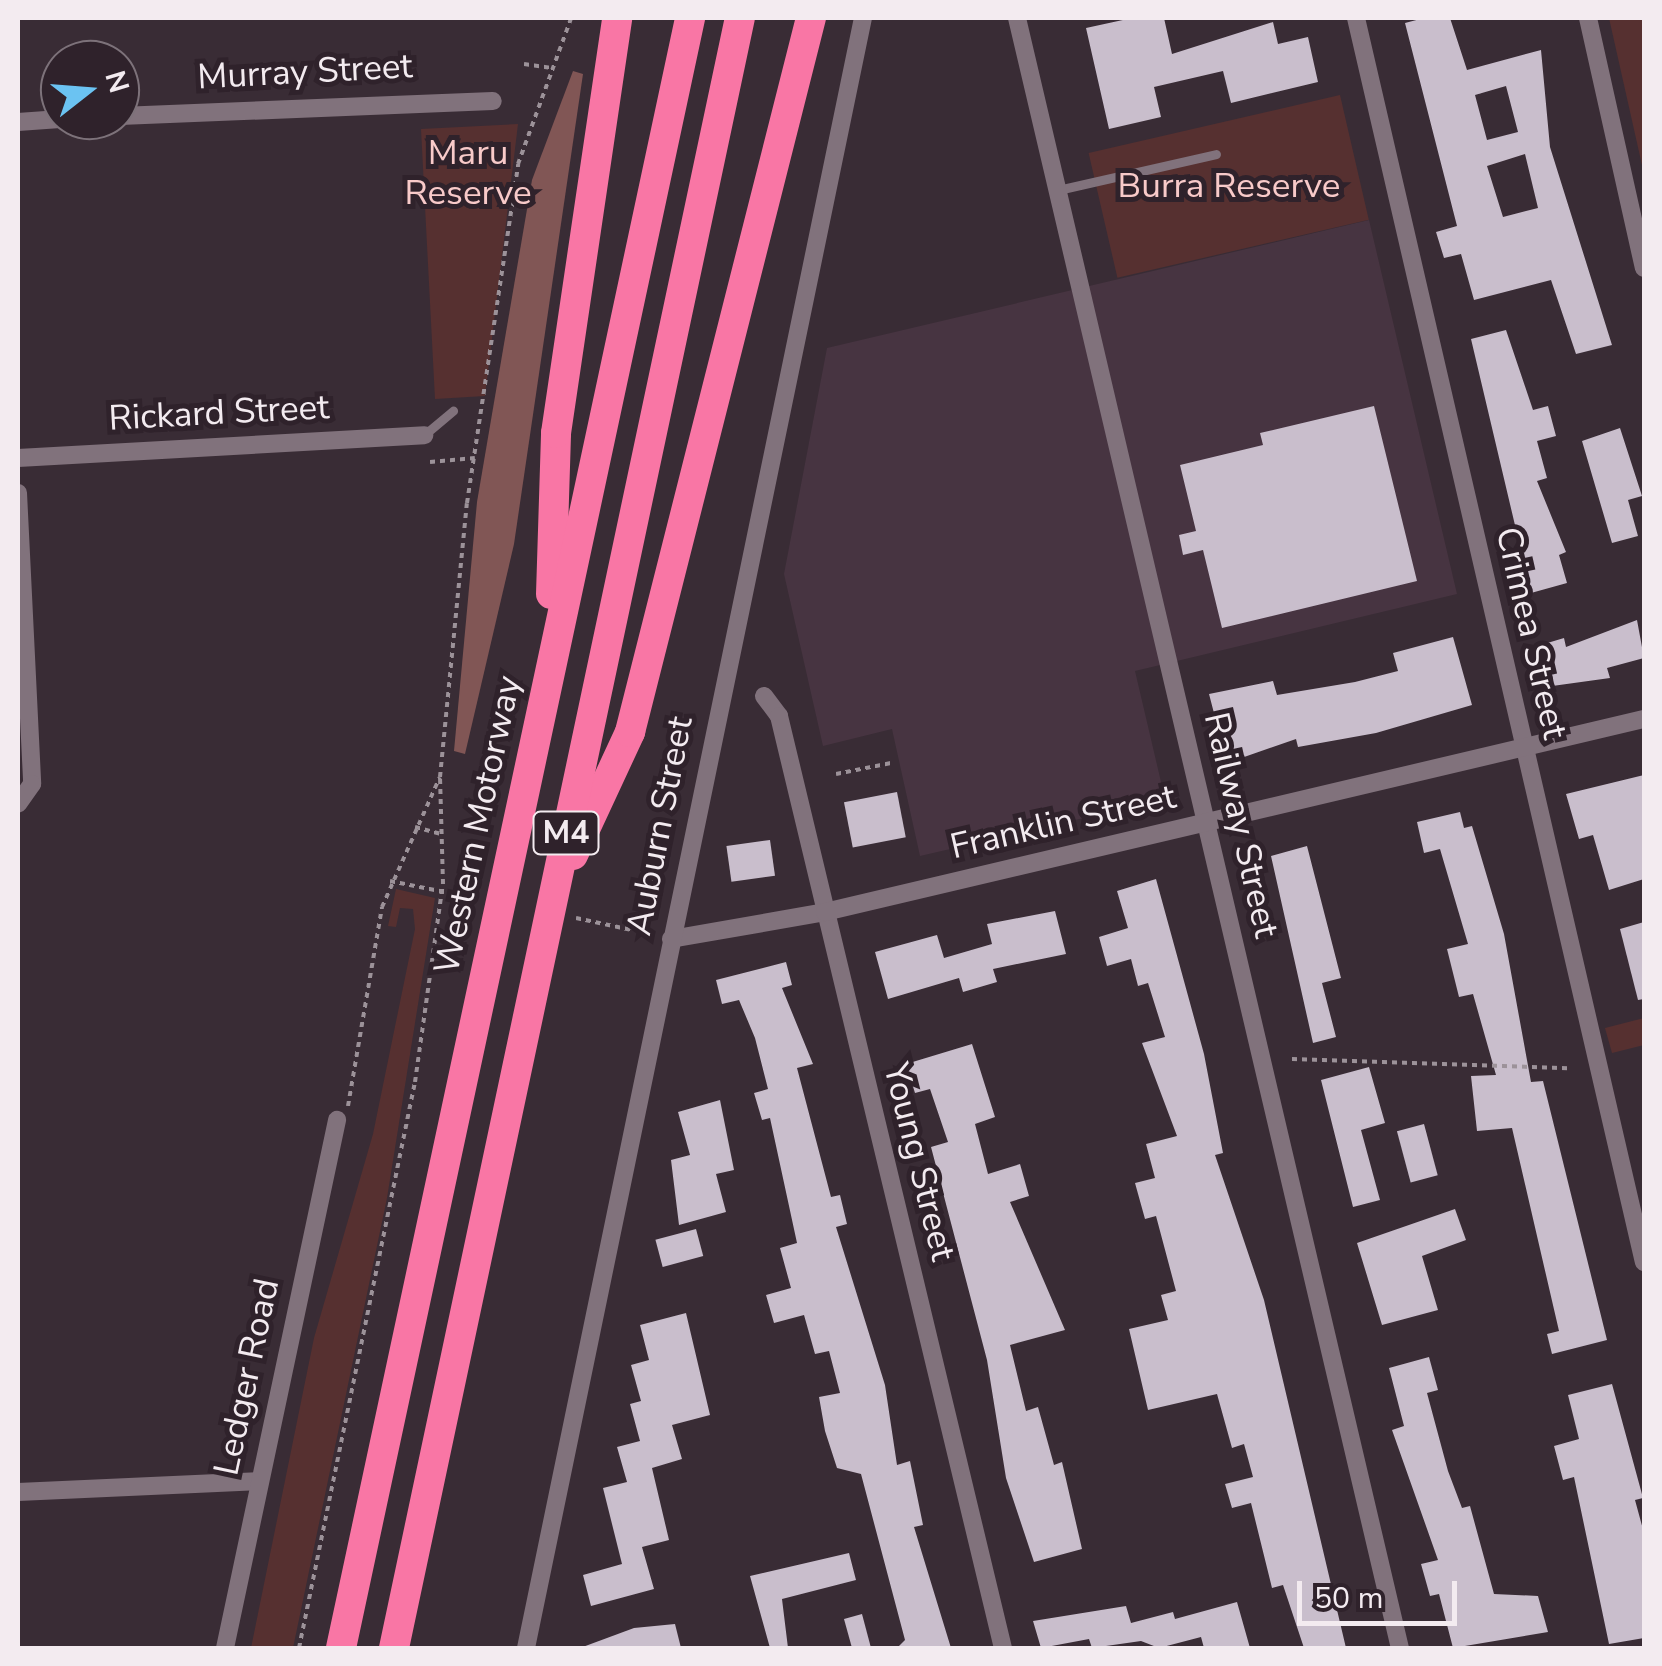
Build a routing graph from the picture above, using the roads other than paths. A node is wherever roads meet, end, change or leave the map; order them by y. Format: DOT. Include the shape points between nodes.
graph roads {
  1 [pos="617,18"];
  2 [pos="690,18"];
  3 [pos="740,18"];
  4 [pos="811,18"];
  5 [pos="863,18"];
  6 [pos="1017,18"];
  7 [pos="1356,18"];
  8 [pos="1588,18"];
  9 [pos="493,101"];
  10 [pos="140,115"];
  11 [pos="1216,154"];
  12 [pos="1056,191"];
  13 [pos="1644,268"];
  14 [pos="453,411"];
  15 [pos="424,435"];
  16 [pos="18,458"];
  17 [pos="18,493"];
  18 [pos="549,672"];
  19 [pos="764,696"];
  20 [pos="1644,718"];
  21 [pos="1523,748"];
  22 [pos="23,801"];
  23 [pos="1208,821"];
  24 [pos="551,903"];
  25 [pos="825,912"];
  26 [pos="671,939"];
  27 [pos="337,1120"];
  28 [pos="1644,1262"];
  29 [pos="258,1482"];
  30 [pos="18,1492"];
  31 [pos="225,1648"];
  32 [pos="341,1648"];
  33 [pos="394,1648"];
  34 [pos="526,1648"];
  35 [pos="1003,1648"];
  36 [pos="1400,1648"];
  1 -- 18 [label="highway, M4" via="556,433"];
  2 -- 18 [label="highway, Western Motorway / M4"];
  3 -- 24 [label="highway, M4"];
  4 -- 24 [label="highway" via="630,732"];
  5 -- 26 [label="street, Auburn Street"];
  6 -- 12 [label="street, Railway Street"];
  7 -- 21 [label="street, Crimea Street"];
  8 -- 13 [label="street"];
  9 -- 10 [label="street, Murray Street"];
  11 -- 12 [label="lane"];
  12 -- 23 [label="street, Railway Street"];
  14 -- 15 [label="lane"];
  15 -- 16 [label="street, Rickard Street"];
  17 -- 22 [label="street"];
  18 -- 32 [label="highway, Western Motorway / M4"];
  19 -- 25 [label="street, Young Street" via="779,716"];
  20 -- 21 [label="street, Franklin Street"];
  21 -- 23 [label="street, Franklin Street"];
  21 -- 28 [label="street, Crimea Street"];
  23 -- 25 [label="street, Franklin Street"];
  23 -- 36 [label="street, Railway Street"];
  24 -- 33 [label="highway, M4"];
  25 -- 26 [label="street, Franklin Street"];
  25 -- 35 [label="street, Young Street"];
  26 -- 34 [label="street, Auburn Street"];
  27 -- 29 [label="street, Ledger Road"];
  29 -- 30 [label="street"];
  29 -- 31 [label="street, Ledger Road"];
}
